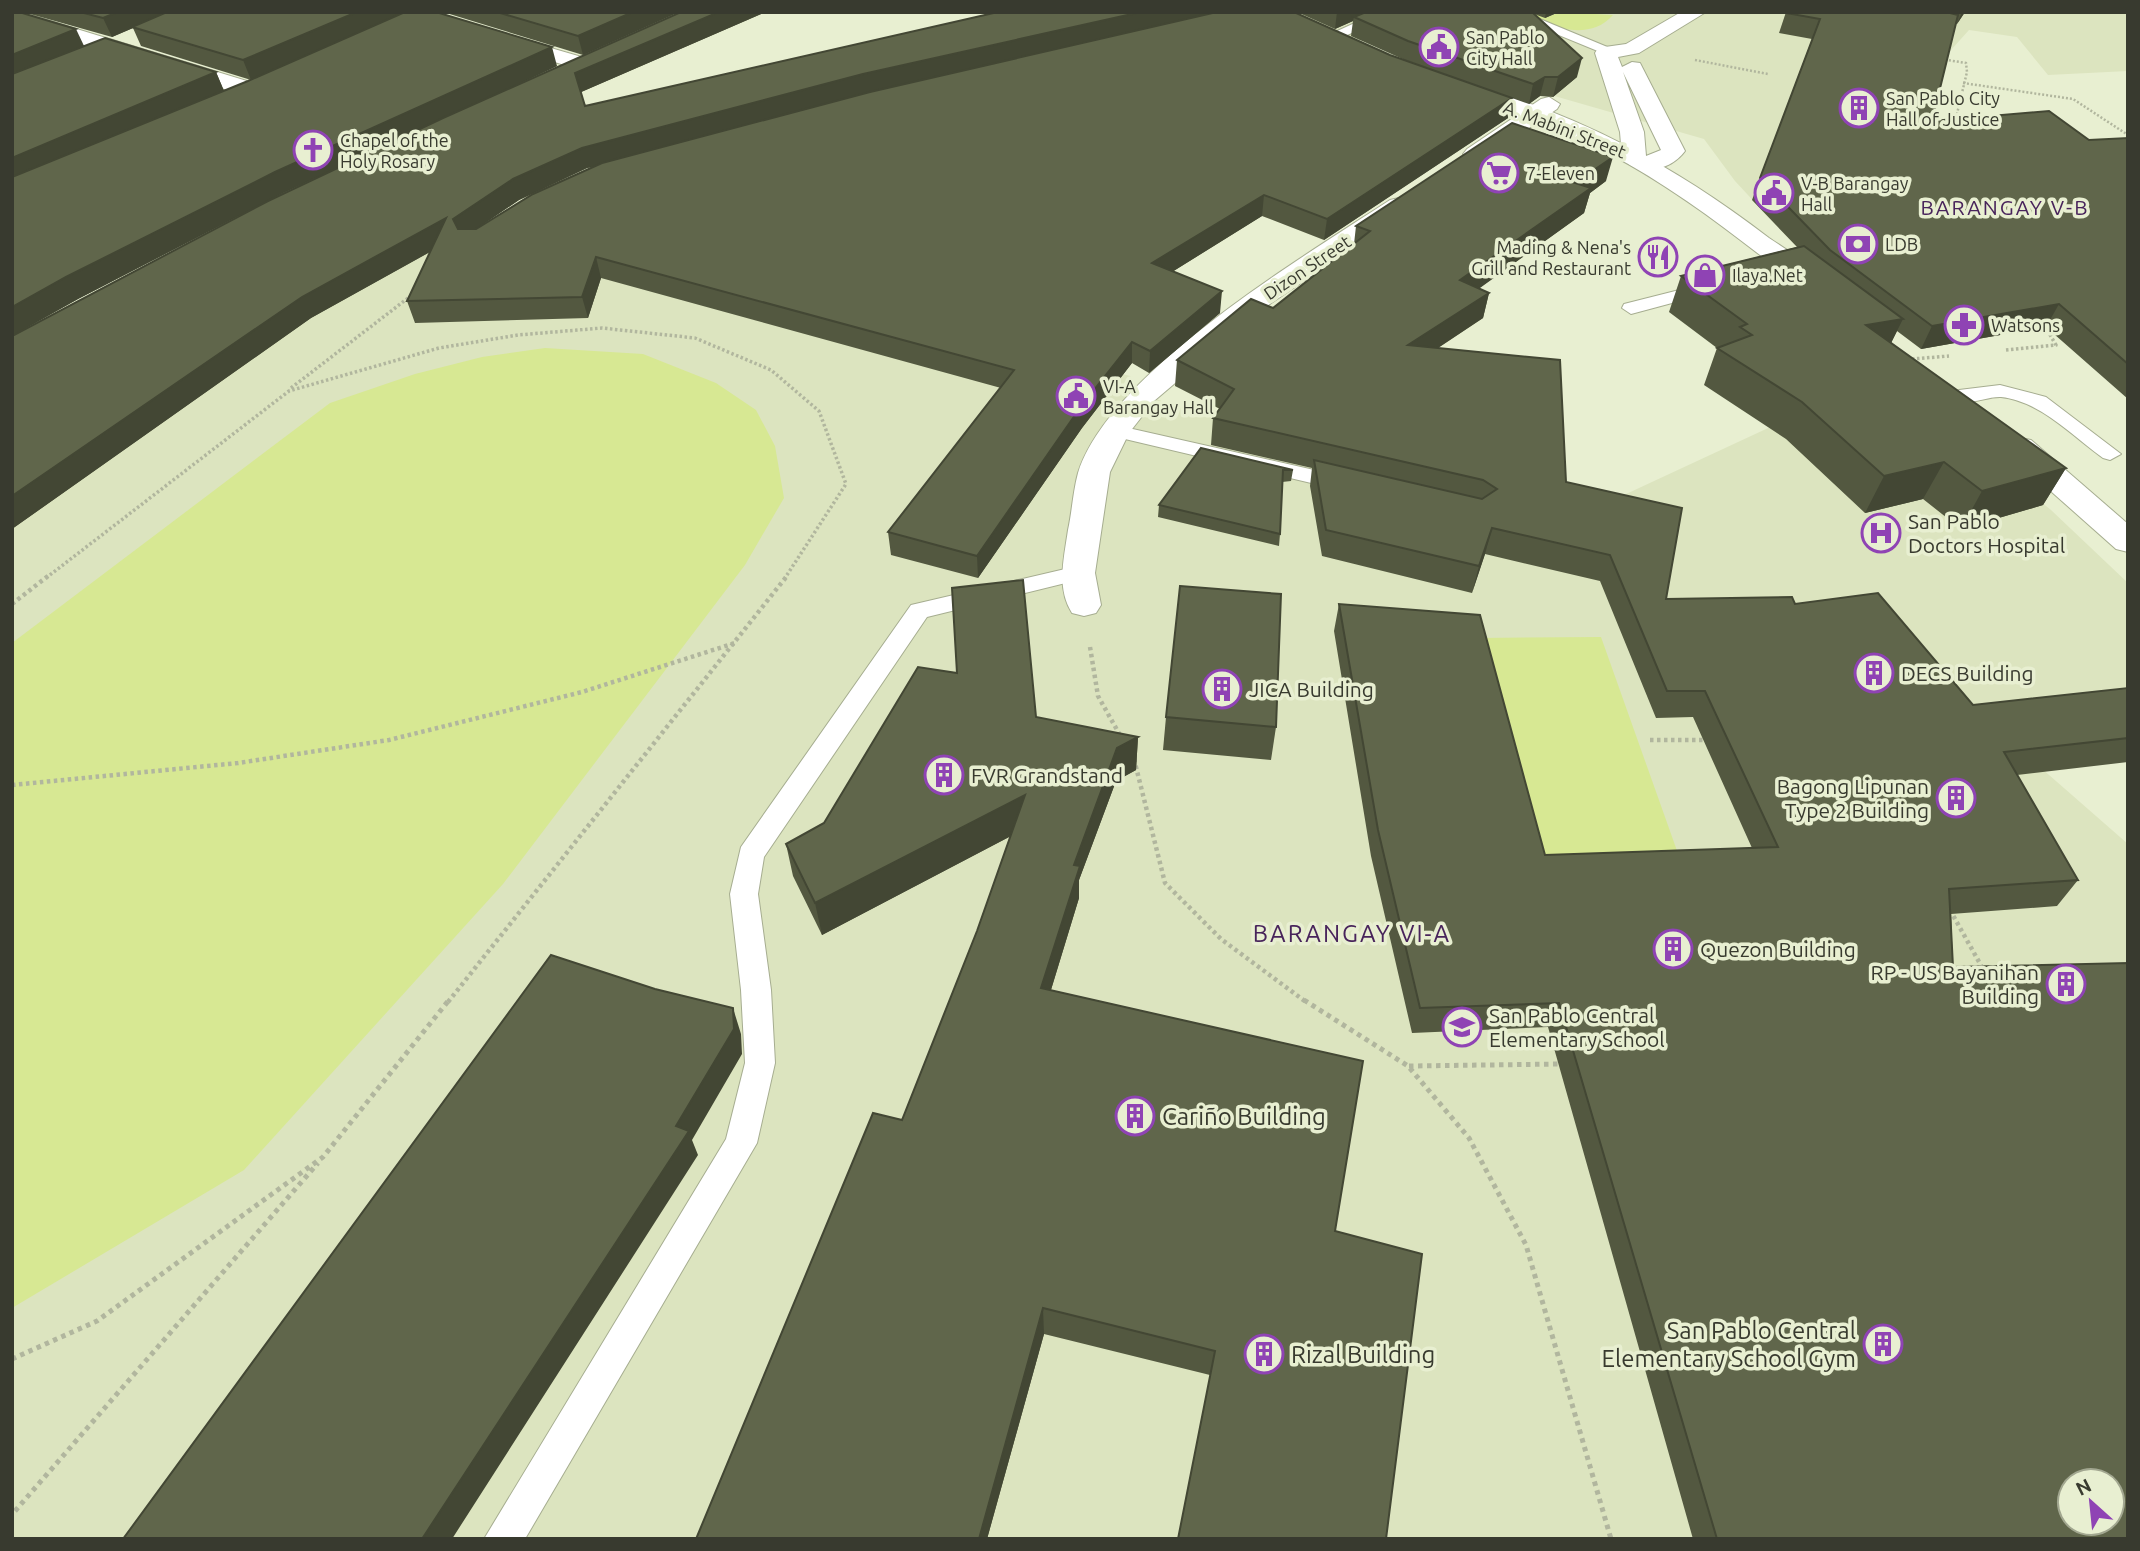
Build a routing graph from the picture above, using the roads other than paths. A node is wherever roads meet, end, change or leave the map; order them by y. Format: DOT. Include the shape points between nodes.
graph roads {
  1 [pos="1392,12"];
  2 [pos="1510,12"];
  3 [pos="1696,12"];
  4 [pos="12,16"];
  5 [pos="1308,27"];
  6 [pos="484,35"];
  7 [pos="141,37"];
  8 [pos="1331,37"];
  9 [pos="118,46"];
  10 [pos="1353,46"];
  11 [pos="1621,50"];
  12 [pos="608,54"];
  13 [pos="83,61"];
  14 [pos="584,65"];
  15 [pos="1444,77"];
  16 [pos="279,80"];
  17 [pos="547,82"];
  18 [pos="255,91"];
  19 [pos="217,107"];
  20 [pos="1541,110"];
  21 [pos="1632,132"];
  22 [pos="1673,152"];
  23 [pos="1640,160"];
  24 [pos="1457,166"];
  25 [pos="1425,188"];
  26 [pos="1718,210"];
  27 [pos="1731,282"];
  28 [pos="1835,301"];
  29 [pos="1631,308"];
  30 [pos="1912,359"];
  31 [pos="1959,396"];
  32 [pos="1115,431"];
  33 [pos="2110,454"];
  34 [pos="1368,490"];
  35 [pos="2087,506"];
  36 [pos="2128,517"];
  37 [pos="2128,542"];
  38 [pos="1078,573"];
  39 [pos="1084,605"];
  40 [pos="503,1539"];
  1 -- 8 [label="lane"];
  2 -- 11 [label="lane"];
  3 -- 11 [label="street"];
  4 -- 9 [label="street"];
  5 -- 8 [label="street"];
  6 -- 14 [label="street"];
  7 -- 9 [label="street"];
  8 -- 10 [label="street"];
  9 -- 13 [label="street"];
  9 -- 18 [label="street"];
  11 -- 21 [label="street" via="1605,59"];
  11 -- 22 [label="street"];
  12 -- 14 [label="street"];
  14 -- 17 [label="street"];
  15 -- 20 [label="street, A. Mabini Street"];
  16 -- 18 [label="street"];
  18 -- 19 [label="street"];
  20 -- 21 [label="street, A. Mabini Street"];
  20 -- 23 [label="street, A. Mabini Street"];
  20 -- 24 [label="street"];
  21 -- 22 [label="street, A. Mabini Street"];
  21 -- 23 [label="street, A. Mabini Street"];
  22 -- 23 [label="street" via="1667,158"];
  22 -- 26 [label="street, A. Mabini Street" via="1709,188"];
  23 -- 26 [label="street, A. Mabini Street"];
  25 -- 32 [label="street, Dizon Street" via="1251,304 1143,395"];
  26 -- 28 [label="street, A. Mabini Street" via="1779,270"];
  27 -- 29 [label="lane"];
  30 -- 31 [label="street"];
  31 -- 33 [label="lane" via="2000,391 2039,401"];
  31 -- 35 [label="street"];
  32 -- 34 [label="lane"];
  32 -- 38 [label="street, Dizon Street" via="1094,472"];
  35 -- 36 [label="street"];
  35 -- 37 [label="street"];
  38 -- 39 [label="street, Dizon Street"];
  38 -- 40 [label="lane" via="919,611 751,855 744,894 760,1063 741,1143"];
}
